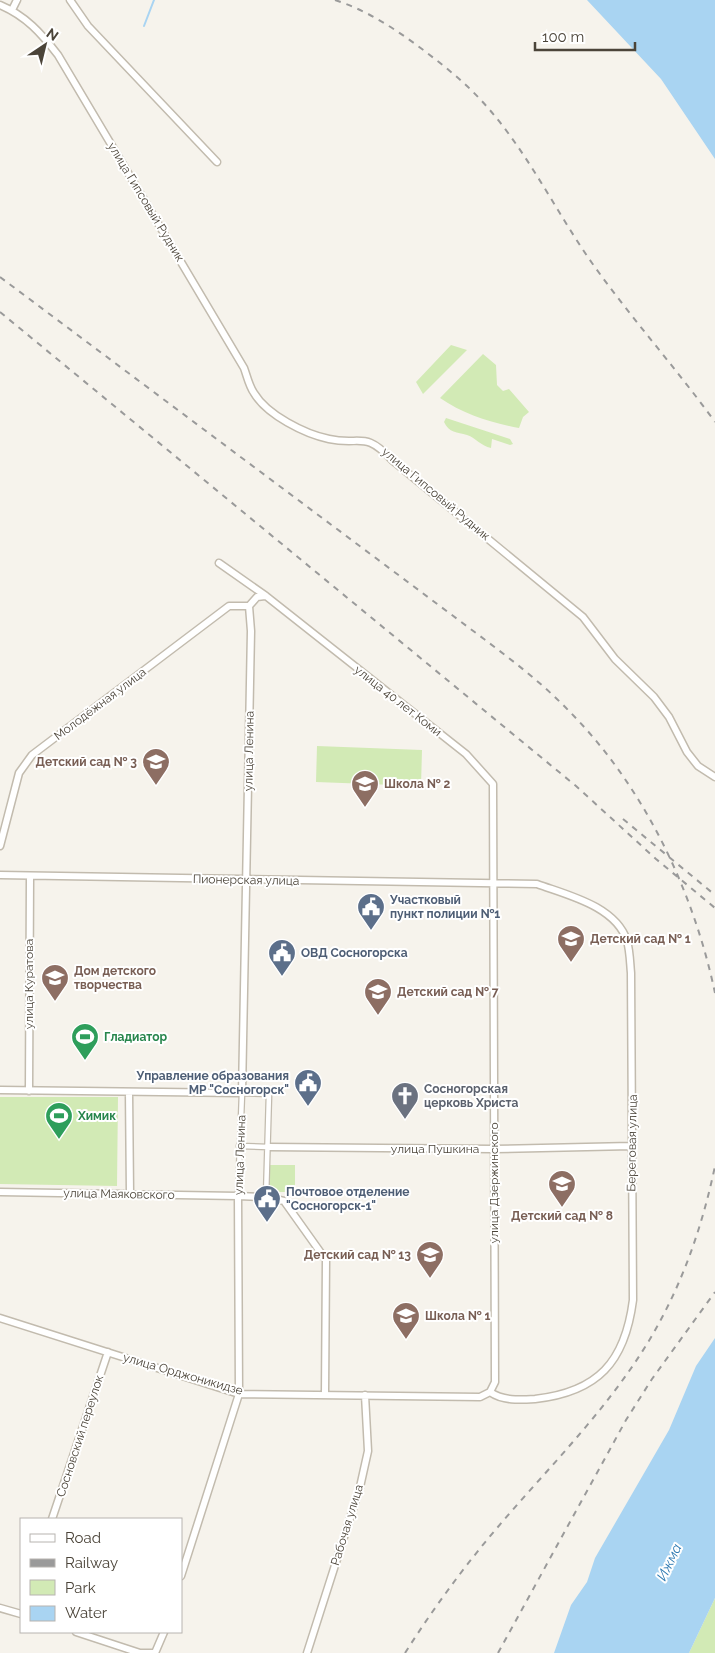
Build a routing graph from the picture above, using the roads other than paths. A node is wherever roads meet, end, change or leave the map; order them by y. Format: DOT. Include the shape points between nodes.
graph roads {
  1 [pos="17,0"];
  2 [pos="70,0"];
  3 [pos="0,5"];
  4 [pos="12,10"];
  5 [pos="217,162"];
  6 [pos="219,563"];
  7 [pos="266,596"];
  8 [pos="249,606"];
  9 [pos="715,777"];
  10 [pos="0,846"];
  11 [pos="0,875"];
  12 [pos="30,877"];
  13 [pos="246,880"];
  14 [pos="492,884"];
  15 [pos="0,1090"];
  16 [pos="29,1091"];
  17 [pos="129,1092"];
  18 [pos="242,1093"];
  19 [pos="239,1146"];
  20 [pos="631,1146"];
  21 [pos="268,1147"];
  22 [pos="493,1149"];
  23 [pos="0,1192"];
  24 [pos="130,1194"];
  25 [pos="238,1196"];
  26 [pos="266,1197"];
  27 [pos="0,1318"];
  28 [pos="108,1352"];
  29 [pos="490,1392"];
  30 [pos="239,1394"];
  31 [pos="325,1394"];
  32 [pos="365,1395"];
  33 [pos="52,1518"];
  34 [pos="182,1573"];
  35 [pos="0,1608"];
  36 [pos="20,1614"];
  37 [pos="79,1633"];
  38 [pos="164,1633"];
  39 [pos="155,1653"];
  40 [pos="307,1653"];
  1 -- 4 [label="street"];
  2 -- 5 [label="street" via="88,26"];
  3 -- 4 [label="street, улица Гипсовый Рудник"];
  4 -- 9 [label="street, улица Гипсовый Рудник" via="37,28 58,55 239,360 254,394 282,420 330,439 361,440 378,445 583,617 615,659 669,717 698,766"];
  6 -- 7 [label="street, улица 40 лет Коми"];
  7 -- 8 [label="street" via="257,596"];
  7 -- 14 [label="street, улица 40 лет Коми" via="466,754 493,784"];
  8 -- 10 [label="street, Молодёжная улица" via="229,606 32,755 19,774"];
  8 -- 13 [label="street, улица Ленина" via="252,631"];
  11 -- 12 [label="street, Пионерская улица"];
  12 -- 13 [label="street, Пионерская улица"];
  12 -- 16 [label="street, улица Куратова"];
  13 -- 14 [label="street, Пионерская улица"];
  13 -- 18 [label="street, улица Ленина"];
  14 -- 20 [label="street, Береговая улица" via="537,884 583,901 616,923 627,941 631,973 633,1071"];
  14 -- 22 [label="street, улица Дзержинского"];
  15 -- 16 [label="street"];
  16 -- 17 [label="street"];
  17 -- 18 [label="street"];
  17 -- 24 [label="street"];
  18 -- 19 [label="street, улица Ленина"];
  18 -- 21 [label="street" via="269,1094"];
  19 -- 21 [label="street, улица Пушкина"];
  19 -- 25 [label="street, улица Ленина"];
  20 -- 22 [label="street, улица Пушкина"];
  20 -- 29 [label="street, Береговая улица" via="633,1300 629,1326 621,1347 596,1378 574,1392 526,1400 499,1398"];
  21 -- 22 [label="street, улица Пушкина"];
  21 -- 26 [label="street"];
  22 -- 29 [label="street, улица Дзержинского" via="495,1382"];
  23 -- 24 [label="street, улица Маяковского"];
  24 -- 25 [label="street, улица Маяковского"];
  25 -- 26 [label="street, улица Маяковского"];
  25 -- 30 [label="street, улица Ленина"];
  26 -- 31 [label="street" via="284,1201 326,1260"];
  27 -- 28 [label="street, улица Орджоникидзе"];
  28 -- 30 [label="street, улица Орджоникидзе"];
  28 -- 33 [label="street, Сосновский переулок"];
  29 -- 32 [label="street, улица Орджоникидзе" via="480,1397"];
  30 -- 31 [label="street, улица Орджоникидзе"];
  30 -- 34 [label="street, улица Ленина"];
  31 -- 32 [label="street, улица Орджоникидзе"];
  32 -- 40 [label="street, Рабочая улица" via="368,1451 360,1487"];
  35 -- 36 [label="street"];
  37 -- 39 [label="street" via="140,1652"];
  38 -- 39 [label="street"];
}
